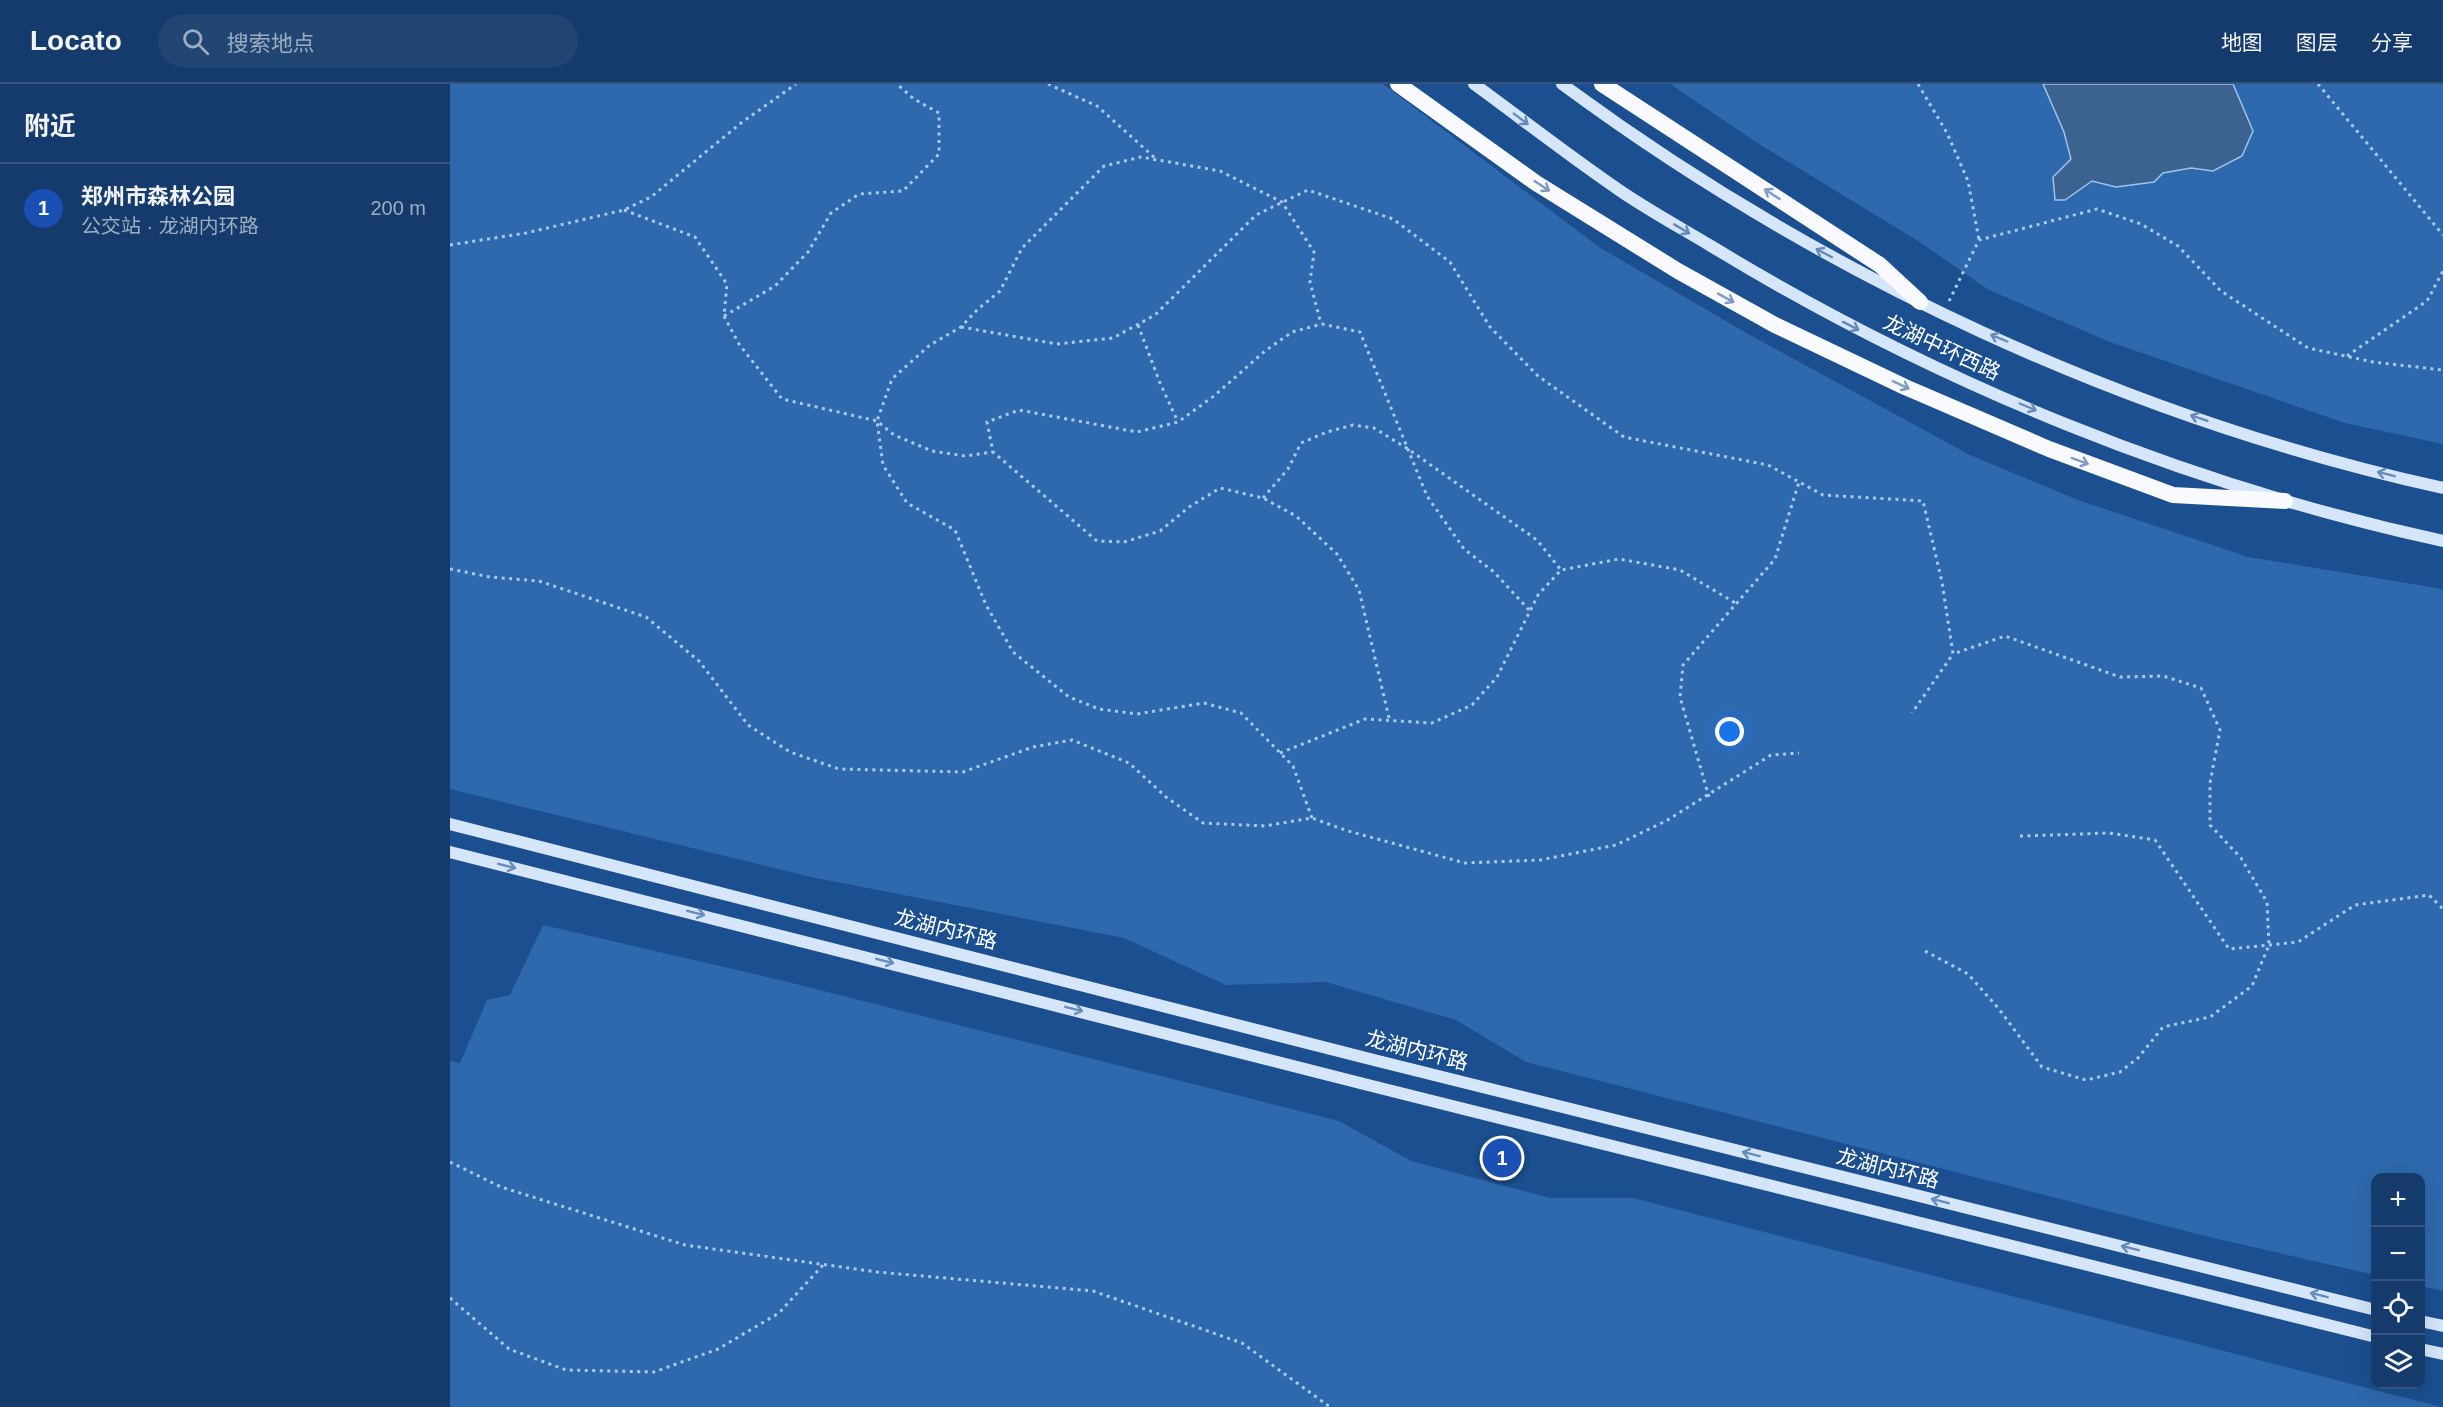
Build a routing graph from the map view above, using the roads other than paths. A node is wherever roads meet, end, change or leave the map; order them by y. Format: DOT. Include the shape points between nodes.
graph roads {
  1 [pos="1474,84"];
  2 [pos="1562,84"];
  3 [pos="1602,84"];
  4 [pos="1403,88"];
  5 [pos="1920,302"];
  6 [pos="2443,488"];
  7 [pos="2285,501"];
  8 [pos="2443,541"];
  9 [pos="450,824"];
  10 [pos="450,852"];
  11 [pos="2371,1309"];
  12 [pos="2425,1322"];
  13 [pos="2443,1326"];
  14 [pos="2371,1336"];
  15 [pos="2425,1349"];
  16 [pos="2443,1354"];
  1 -- 7 [label="main road, 龙湖中环西路, one-way" via="1620,191 1848,325 2072,427"];
  5 -- 2 [label="main road, 龙湖中环西路, one-way" via="1816,249 1659,154"];
  5 -- 3 [label="highway, one-way" via="1880,264"];
  4 -- 7 [label="highway, one-way" via="1536,183 1678,271 1775,325 1905,387 2049,449 2173,495"];
  6 -- 5 [label="main road, 龙湖中环西路, one-way" via="2300,451 2164,406"];
  7 -- 8 [label="main road, 龙湖中环西路"];
  11 -- 9 [label="main road, 龙湖内环路, one-way"];
  10 -- 14 [label="main road, one-way"];
  12 -- 13 [label="main road"];
  15 -- 16 [label="main road"];
}
